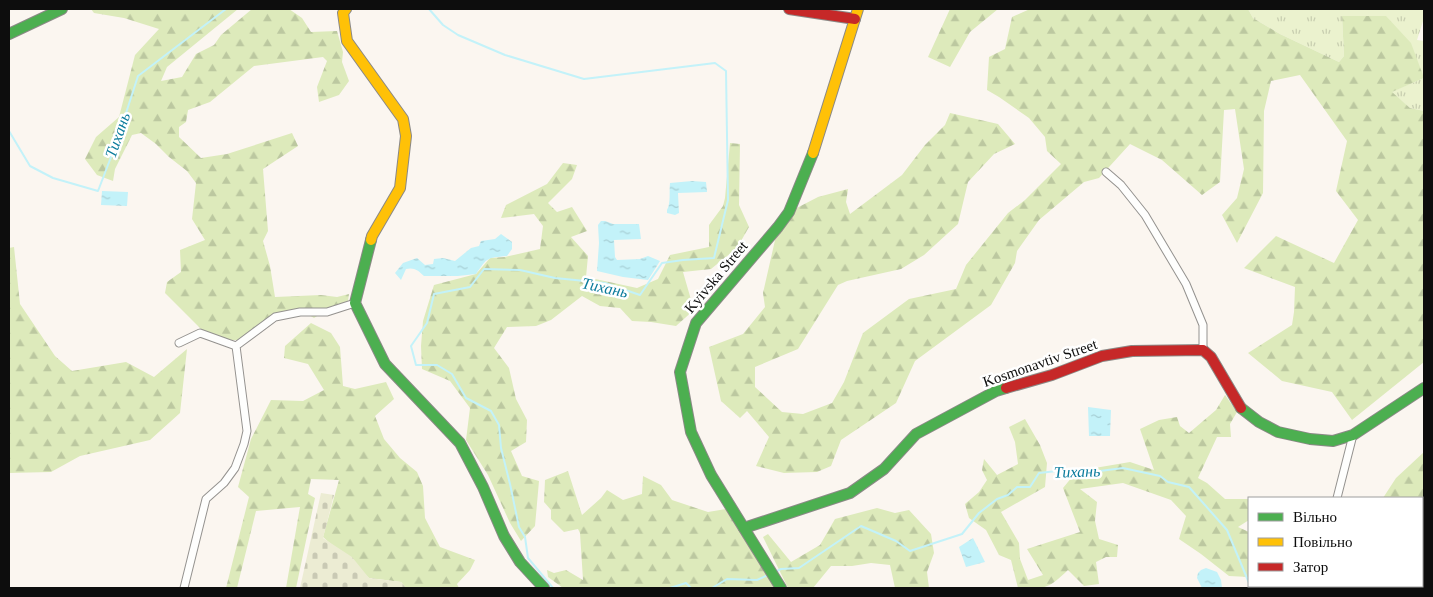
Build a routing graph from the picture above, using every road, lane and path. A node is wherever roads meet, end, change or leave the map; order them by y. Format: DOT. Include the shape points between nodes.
graph roads {
  1 [pos="62,9"];
  2 [pos="346,9"];
  3 [pos="789,9"];
  4 [pos="858,9"];
  5 [pos="855,19"];
  6 [pos="9,34"];
  7 [pos="1106,172"];
  8 [pos="355,303"];
  9 [pos="179,342"];
  10 [pos="236,346"];
  11 [pos="1203,350"];
  12 [pos="1424,388"];
  13 [pos="1353,435"];
  14 [pos="1337,497"];
  15 [pos="744,528"];
  16 [pos="184,588"];
  17 [pos="544,588"];
  18 [pos="781,588"];
  1 -- 6 [label="street"];
  2 -- 8 [label="street" via="343,13 347,40 403,119 406,136 400,188 372,236"];
  3 -- 5 [label="street"];
  4 -- 5 [label="street, Kyivska Street"];
  5 -- 15 [label="street, Kyivska Street" via="813,154 789,212 696,323 680,372 691,432 711,475"];
  7 -- 11 [label="street" via="1145,215 1186,284 1203,325"];
  8 -- 10 [label="street" via="328,312 300,312 275,317"];
  8 -- 17 [label="street" via="385,364 460,443 504,536 520,562"];
  9 -- 10 [label="street" via="200,333"];
  10 -- 16 [label="street" via="246,437 235,468 206,499"];
  11 -- 13 [label="street" via="1211,357 1240,407 1259,422 1278,432 1310,439 1334,441"];
  11 -- 15 [label="street, Kosmonavtiv Street" via="1132,351 1102,356 996,391 916,434 884,469 850,493"];
  12 -- 13 [label="street"];
  13 -- 14 [label="street"];
  15 -- 18 [label="street, Kyivska Street"];
}
